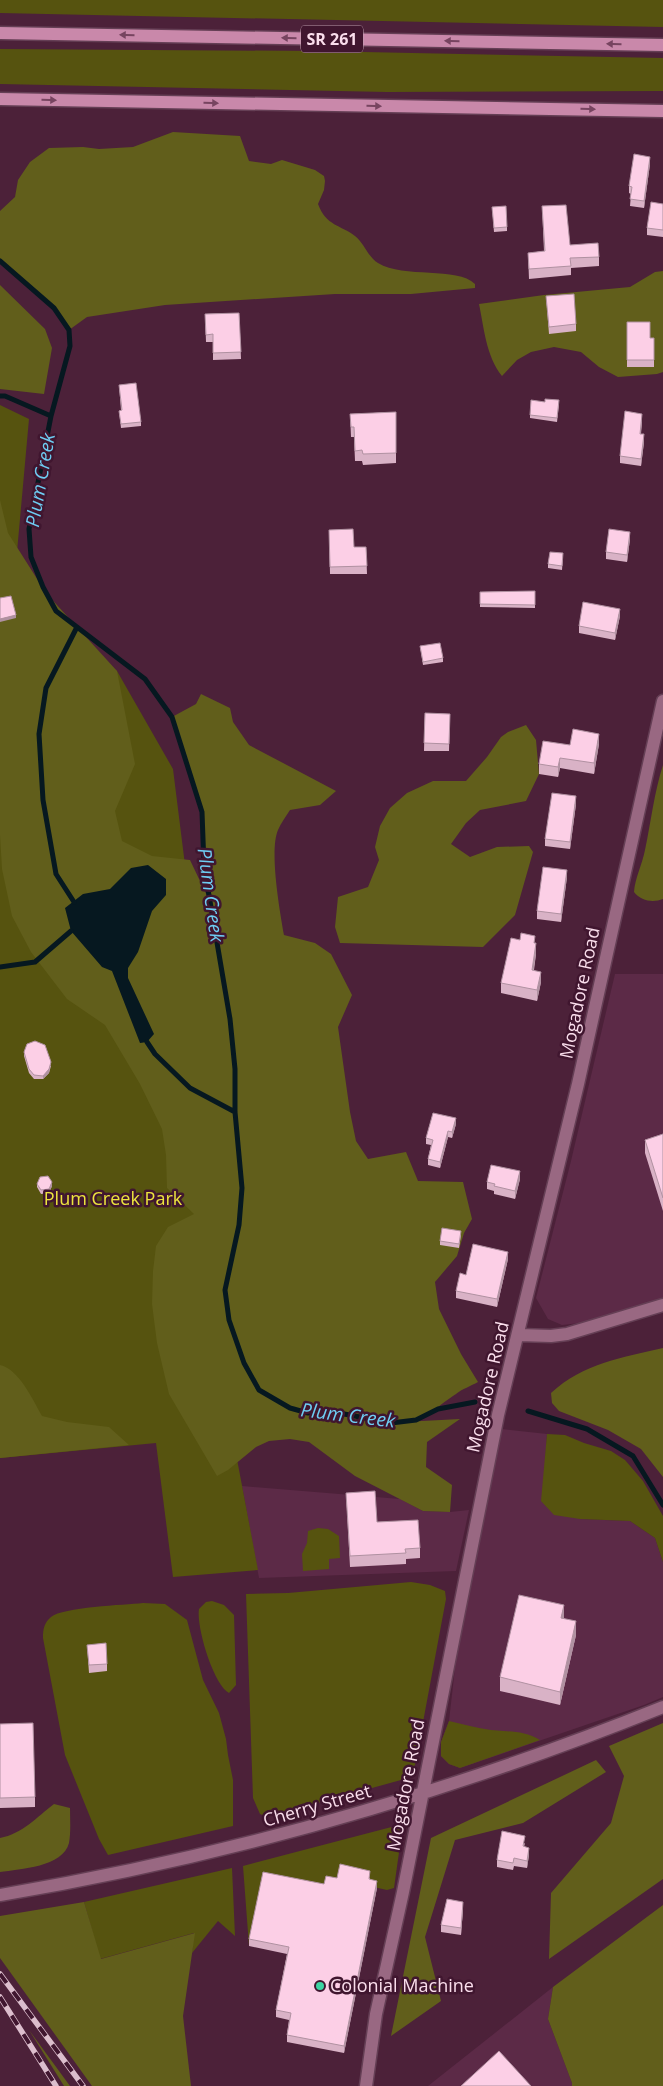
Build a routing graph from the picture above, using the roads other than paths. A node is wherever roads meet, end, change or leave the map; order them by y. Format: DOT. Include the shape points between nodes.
graph roads {
  1 [pos="0,33"];
  2 [pos="663,45"];
  3 [pos="0,99"];
  4 [pos="663,111"];
  5 [pos="663,701"];
  6 [pos="663,1305"];
  7 [pos="519,1335"];
  8 [pos="663,1707"];
  9 [pos="422,1793"];
  10 [pos="0,1895"];
  11 [pos="366,2086"];
  2 -- 1 [label="main road, SR 261, one-way"];
  3 -- 4 [label="main road, one-way"];
  5 -- 7 [label="street, Mogadore Road"];
  6 -- 7 [label="street" via="567,1334"];
  7 -- 9 [label="street, Mogadore Road" via="498,1415"];
  8 -- 9 [label="street, Cherry Street" via="550,1751"];
  9 -- 10 [label="street, Cherry Street" via="250,1844 172,1863"];
  9 -- 11 [label="street, Mogadore Road" via="376,2014"];
}
